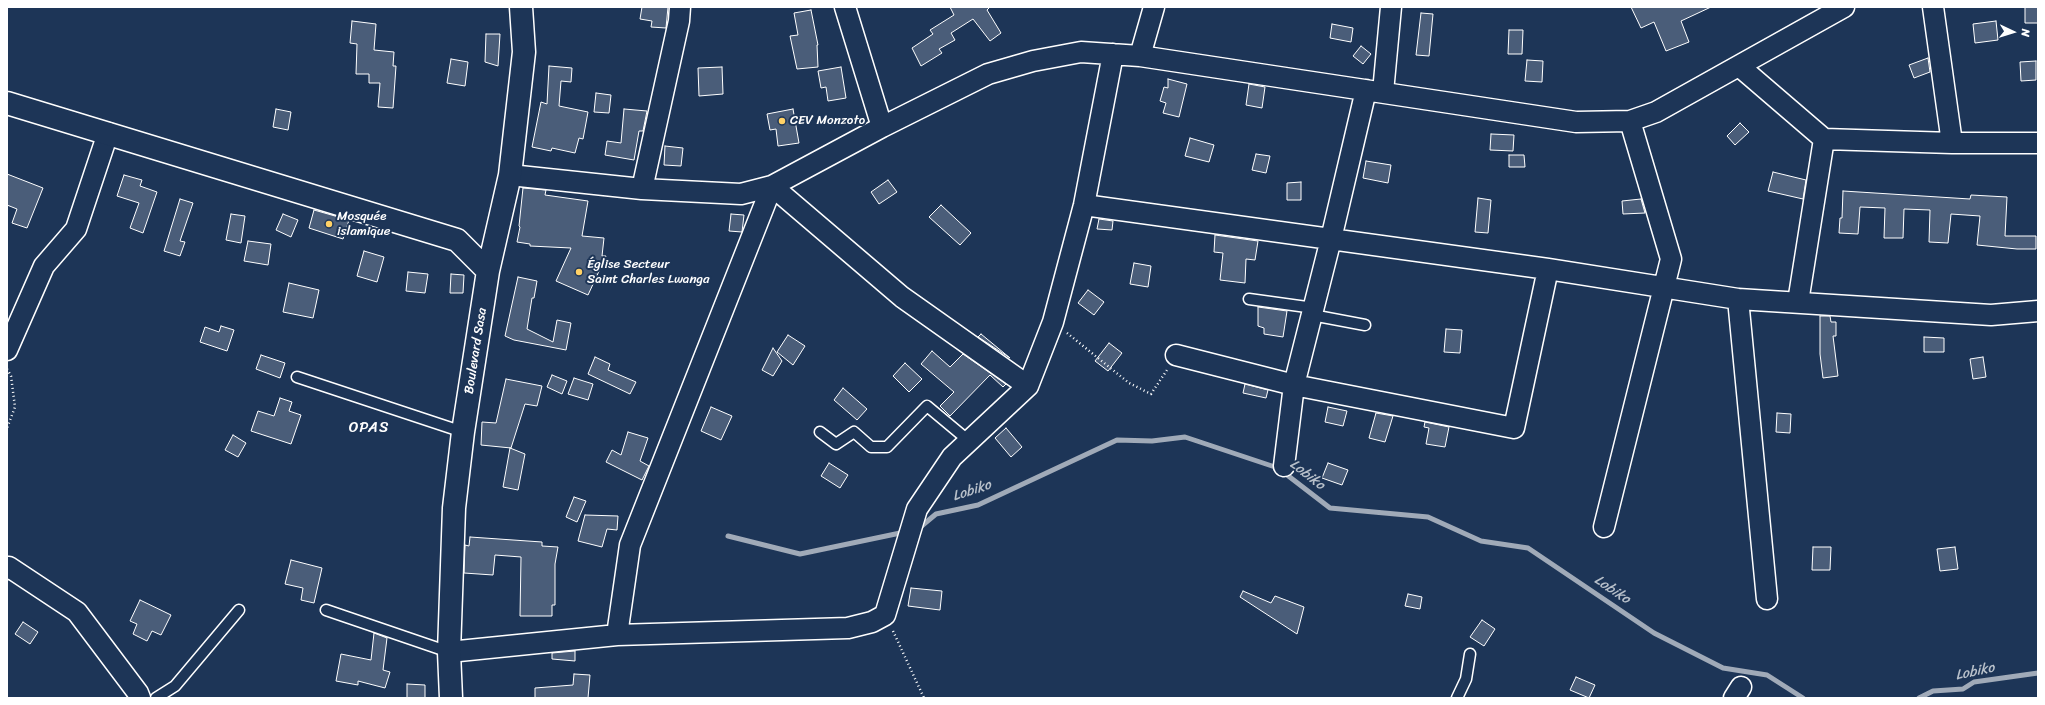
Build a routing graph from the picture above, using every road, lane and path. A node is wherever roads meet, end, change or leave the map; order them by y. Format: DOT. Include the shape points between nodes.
graph roads {
  1 [pos="522,7"];
  2 [pos="680,7"];
  3 [pos="845,7"];
  4 [pos="1154,7"];
  5 [pos="1391,7"];
  6 [pos="1844,7"];
  7 [pos="1933,7"];
  8 [pos="1113,54"];
  9 [pos="1140,56"];
  10 [pos="1739,66"];
  11 [pos="1374,91"];
  12 [pos="7,103"];
  13 [pos="1630,121"];
  14 [pos="882,127"];
  15 [pos="108,133"];
  16 [pos="1824,139"];
  17 [pos="1952,143"];
  18 [pos="2038,143"];
  19 [pos="510,175"];
  20 [pos="772,186"];
  21 [pos="642,189"];
  22 [pos="1084,205"];
  23 [pos="1331,239"];
  24 [pos="1548,269"];
  25 [pos="488,271"];
  26 [pos="1664,286"];
  27 [pos="1249,299"];
  28 [pos="1738,299"];
  29 [pos="1798,302"];
  30 [pos="1313,311"];
  31 [pos="2038,311"];
  32 [pos="1053,322"];
  33 [pos="1365,325"];
  34 [pos="7,350"];
  35 [pos="1176,355"];
  36 [pos="7,369"];
  37 [pos="297,377"];
  38 [pos="1294,385"];
  39 [pos="1028,386"];
  40 [pos="7,428"];
  41 [pos="463,432"];
  42 [pos="820,432"];
  43 [pos="969,441"];
  44 [pos="1284,466"];
  45 [pos="1604,527"];
  46 [pos="8,567"];
  47 [pos="1767,599"];
  48 [pos="239,610"];
  49 [pos="326,610"];
  50 [pos="885,614"];
  51 [pos="617,635"];
  52 [pos="449,652"];
  53 [pos="1470,654"];
  54 [pos="140,698"];
  55 [pos="156,698"];
  56 [pos="451,698"];
  57 [pos="924,698"];
  58 [pos="1457,698"];
  1 -- 19 [label="street, Boulevard Sasa" via="524,52"];
  2 -- 21 [label="street"];
  3 -- 14 [label="street"];
  4 -- 9 [label="street"];
  5 -- 11 [label="street"];
  6 -- 10 [label="street"];
  7 -- 17 [label="street"];
  8 -- 9 [label="street"];
  8 -- 14 [label="street" via="1081,52 1033,61 988,74"];
  8 -- 22 [label="street"];
  9 -- 11 [label="street"];
  10 -- 13 [label="street" via="1656,112"];
  10 -- 16 [label="street"];
  11 -- 13 [label="street" via="1576,122"];
  11 -- 23 [label="street"];
  12 -- 15 [label="street"];
  13 -- 26 [label="street" via="1671,259"];
  14 -- 20 [label="street"];
  15 -- 25 [label="street" via="457,240"];
  15 -- 34 [label="street" via="76,229 44,266"];
  16 -- 17 [label="street"];
  16 -- 29 [label="street"];
  17 -- 18 [label="street"];
  19 -- 21 [label="street"];
  19 -- 25 [label="street, Boulevard Sasa"];
  20 -- 21 [label="street" via="741,194"];
  20 -- 39 [label="street" via="902,296"];
  20 -- 51 [label="street" via="630,545"];
  22 -- 23 [label="street"];
  22 -- 32 [label="street"];
  23 -- 24 [label="street"];
  23 -- 30 [label="street"];
  24 -- 26 [label="street"];
  24 -- 38 [label="street" via="1514,428"];
  25 -- 41 [label="street, Boulevard Sasa"];
  26 -- 28 [label="street"];
  26 -- 45 [label="street"];
  27 -- 30 [label="lane"];
  28 -- 29 [label="street"];
  28 -- 47 [label="street"];
  29 -- 31 [label="street" via="1991,316"];
  30 -- 33 [label="lane"];
  30 -- 38 [label="street"];
  32 -- 35 [label="path" via="1129,383 1152,394"];
  32 -- 39 [label="street"];
  35 -- 38 [label="street"];
  36 -- 40 [label="path" via="11,376 15,407"];
  37 -- 41 [label="lane"];
  38 -- 44 [label="street"];
  39 -- 43 [label="street"];
  41 -- 52 [label="street, Boulevard Sasa" via="454,508"];
  42 -- 43 [label="lane" via="836,444 854,432 871,447 887,447 927,406"];
  43 -- 50 [label="street" via="952,457 917,509"];
  46 -- 54 [label="street" via="77,612"];
  48 -- 55 [label="lane" via="175,686"];
  49 -- 52 [label="lane"];
  50 -- 51 [label="street" via="872,622 848,628"];
  50 -- 57 [label="path"];
  51 -- 52 [label="street"];
  52 -- 56 [label="street, Boulevard Sasa"];
  53 -- 58 [label="lane" via="1466,679"];
}
